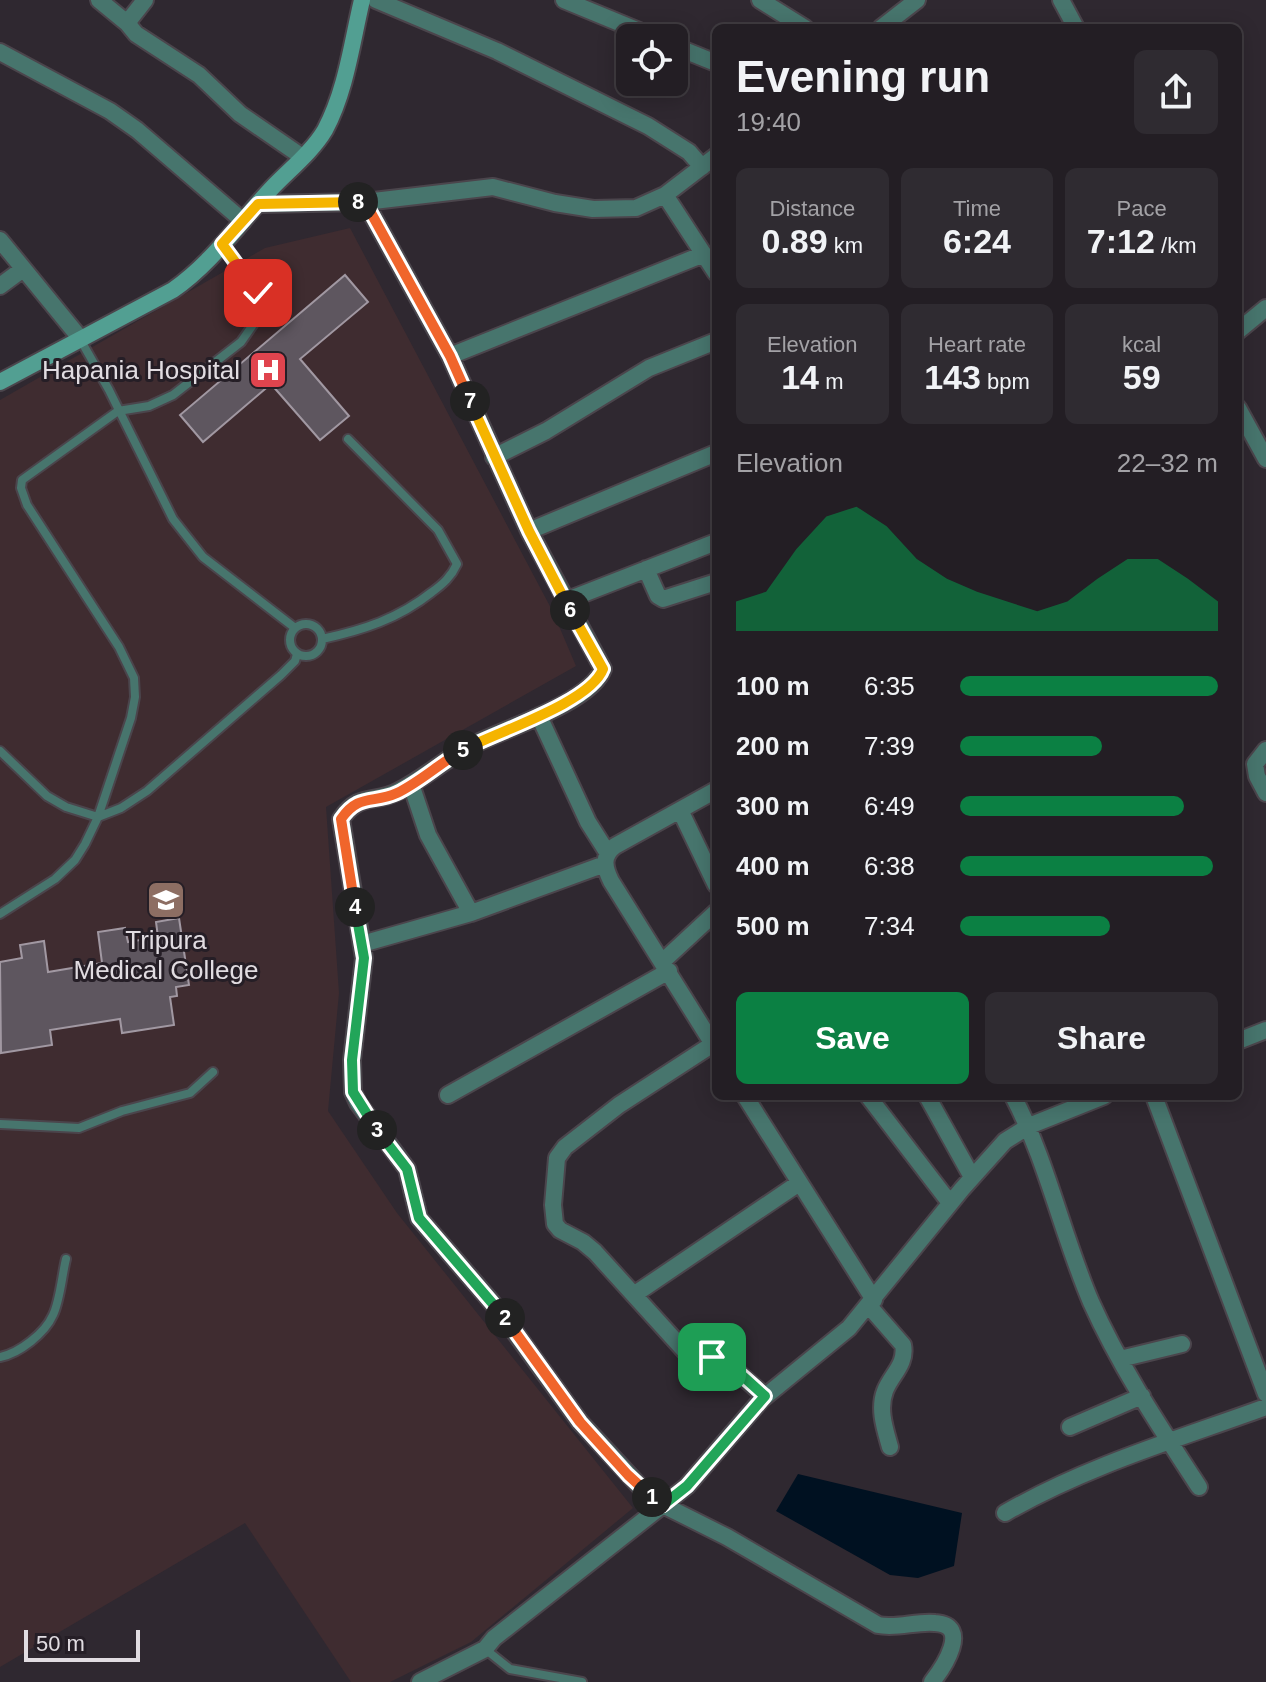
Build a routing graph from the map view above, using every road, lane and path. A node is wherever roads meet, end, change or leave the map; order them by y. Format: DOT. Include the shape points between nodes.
graph roads {
  1 [pos="99,0"];
  2 [pos="145,0"];
  3 [pos="362,0"];
  4 [pos="376,0"];
  5 [pos="564,0"];
  6 [pos="760,0"];
  7 [pos="917,0"];
  8 [pos="1061,0"];
  9 [pos="127,23"];
  10 [pos="622,24"];
  11 [pos="799,24"];
  12 [pos="886,24"];
  13 [pos="1074,24"];
  14 [pos="0,52"];
  15 [pos="688,52"];
  16 [pos="712,61"];
  17 [pos="301,156"];
  18 [pos="712,159"];
  19 [pos="702,167"];
  20 [pos="665,195"];
  21 [pos="365,202"];
  22 [pos="258,204"];
  23 [pos="243,221"];
  24 [pos="0,240"];
  25 [pos="222,244"];
  26 [pos="704,254"];
  27 [pos="712,267"];
  28 [pos="23,269"];
  29 [pos="0,286"];
  30 [pos="1266,308"];
  31 [pos="1242,328"];
  32 [pos="80,338"];
  33 [pos="712,343"];
  34 [pos="450,356"];
  35 [pos="0,382"];
  36 [pos="118,411"];
  37 [pos="1242,415"];
  38 [pos="348,439"];
  39 [pos="712,455"];
  40 [pos="494,457"];
  41 [pos="1266,459"];
  42 [pos="529,531"];
  43 [pos="712,544"];
  44 [pos="646,569"];
  45 [pos="712,583"];
  46 [pos="565,601"];
  47 [pos="295,628"];
  48 [pos="322,639"];
  49 [pos="297,654"];
  50 [pos="539,716"];
  51 [pos="1266,750"];
  52 [pos="0,751"];
  53 [pos="411,784"];
  54 [pos="712,792"];
  55 [pos="1266,793"];
  56 [pos="680,810"];
  57 [pos="98,817"];
  58 [pos="606,858"];
  59 [pos="712,877"];
  60 [pos="471,913"];
  61 [pos="0,914"];
  62 [pos="712,916"];
  63 [pos="362,944"];
  64 [pos="665,966"];
  65 [pos="1264,1035"];
  66 [pos="1242,1040"];
  67 [pos="712,1044"];
  68 [pos="712,1048"];
  69 [pos="213,1072"];
  70 [pos="448,1095"];
  71 [pos="747,1100"];
  72 [pos="871,1100"];
  73 [pos="929,1100"];
  74 [pos="1015,1100"];
  75 [pos="1094,1100"];
  76 [pos="1156,1100"];
  77 [pos="0,1124"];
  78 [pos="1029,1126"];
  79 [pos="972,1177"];
  80 [pos="799,1183"];
  81 [pos="950,1203"];
  82 [pos="66,1259"];
  83 [pos="635,1294"];
  84 [pos="872,1303"];
  85 [pos="1182,1344"];
  86 [pos="0,1357"];
  87 [pos="1120,1359"];
  88 [pos="1266,1394"];
  89 [pos="765,1396"];
  90 [pos="1142,1396"];
  91 [pos="1266,1407"];
  92 [pos="1070,1427"];
  93 [pos="1169,1442"];
  94 [pos="890,1447"];
  95 [pos="1199,1487"];
  96 [pos="663,1505"];
  97 [pos="1005,1513"];
  98 [pos="485,1649"];
  99 [pos="420,1682"];
  100 [pos="582,1682"];
  101 [pos="932,1682"];
  1 -- 9 [label="street"];
  2 -- 9 [label="street"];
  3 -- 17 [label="street" via="337,101 316,143"];
  4 -- 19 [label="street" via="497,51 635,119 689,152"];
  5 -- 10 [label="street"];
  6 -- 11 [label="street"];
  7 -- 12 [label="street"];
  8 -- 13 [label="street"];
  9 -- 17 [label="street"];
  14 -- 23 [label="street" via="110,111"];
  15 -- 16 [label="street"];
  17 -- 22 [label="street"];
  18 -- 19 [label="street"];
  19 -- 20 [label="street"];
  20 -- 21 [label="street" via="636,208 593,209 493,187"];
  20 -- 26 [label="street"];
  21 -- 22 [label="street"];
  21 -- 34 [label="street"];
  22 -- 23 [label="street"];
  23 -- 25 [label="street"];
  24 -- 28 [label="street"];
  25 -- 32 [label="street" via="173,290"];
  25 -- 36 [label="lane" via="258,293 257,319 241,342 173,395"];
  26 -- 27 [label="street"];
  26 -- 34 [label="street"];
  28 -- 29 [label="street"];
  28 -- 32 [label="street"];
  30 -- 31 [label="street"];
  32 -- 35 [label="street"];
  32 -- 36 [label="lane"];
  33 -- 40 [label="street" via="649,368"];
  34 -- 40 [label="street"];
  36 -- 47 [label="lane" via="173,519 203,557"];
  36 -- 57 [label="lane" via="29,473 21,488 134,678 131,718"];
  37 -- 41 [label="street"];
  38 -- 48 [label="lane" via="438,530 457,564 452,575 411,608 374,626"];
  39 -- 42 [label="street"];
  40 -- 42 [label="street"];
  42 -- 46 [label="street"];
  43 -- 44 [label="street"];
  44 -- 45 [label="street" via="663,599"];
  44 -- 46 [label="street"];
  46 -- 50 [label="street" via="603,669 595,684"];
  47 -- 48 [label="lane" via="315,625"];
  47 -- 49 [label="lane" via="289,642"];
  48 -- 49 [label="lane" via="316,653"];
  49 -- 57 [label="lane" via="281,675 147,791"];
  50 -- 53 [label="street" via="473,745"];
  50 -- 58 [label="street"];
  51 -- 55 [label="street" via="1255,764"];
  52 -- 57 [label="lane" via="47,796"];
  53 -- 60 [label="street" via="428,835"];
  53 -- 63 [label="street" via="397,793 359,801 341,819"];
  54 -- 56 [label="street"];
  56 -- 58 [label="street"];
  56 -- 59 [label="street"];
  57 -- 61 [label="lane" via="75,860"];
  58 -- 60 [label="street"];
  58 -- 64 [label="street" via="611,881"];
  60 -- 63 [label="street"];
  62 -- 64 [label="street"];
  63 -- 96 [label="street" via="353,1092 407,1169 419,1218 501,1313 580,1422"];
  64 -- 67 [label="street"];
  64 -- 70 [label="street"];
  65 -- 66 [label="street"];
  68 -- 83 [label="street" via="619,1105 557,1158 555,1224 595,1252"];
  69 -- 77 [label="lane" via="190,1093 79,1128"];
  71 -- 80 [label="street"];
  72 -- 81 [label="street"];
  73 -- 79 [label="street"];
  74 -- 78 [label="street"];
  75 -- 78 [label="street"];
  76 -- 88 [label="street"];
  78 -- 79 [label="street" via="1005,1141"];
  78 -- 87 [label="street" via="1086,1287"];
  79 -- 81 [label="street"];
  80 -- 83 [label="street"];
  80 -- 84 [label="street"];
  81 -- 84 [label="street"];
  82 -- 86 [label="lane" via="54,1314 21,1348"];
  83 -- 89 [label="street" via="692,1359 720,1357"];
  84 -- 89 [label="street"];
  84 -- 94 [label="street" via="904,1352 883,1403"];
  85 -- 87 [label="street"];
  87 -- 90 [label="street"];
  89 -- 96 [label="street" via="687,1486"];
  90 -- 92 [label="street"];
  90 -- 93 [label="street"];
  91 -- 93 [label="street"];
  93 -- 95 [label="street"];
  93 -- 97 [label="street" via="1071,1479"];
  96 -- 98 [label="street"];
  96 -- 101 [label="street" via="878,1625 938,1622 949,1628 952,1652"];
  98 -- 99 [label="street"];
  98 -- 100 [label="lane" via="510,1669"];
}
